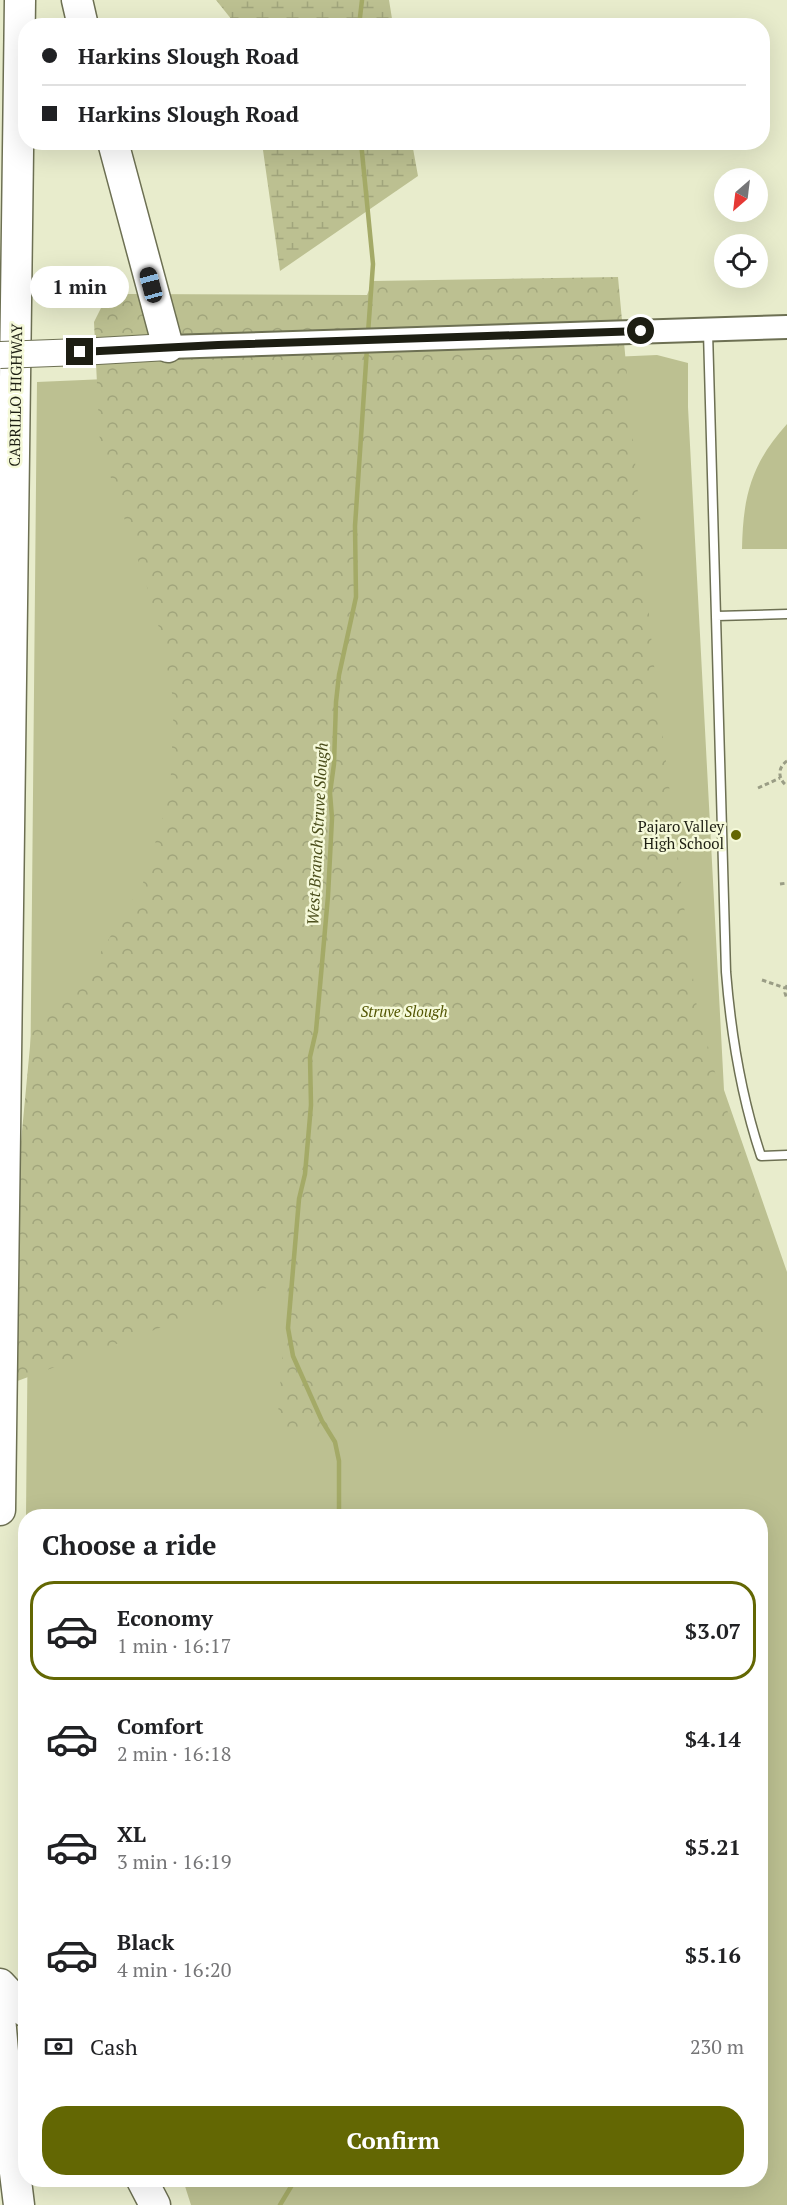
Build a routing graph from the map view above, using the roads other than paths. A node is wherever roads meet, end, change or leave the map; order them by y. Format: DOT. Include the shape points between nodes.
graph roads {
  1 [pos="20,0"];
  2 [pos="77,0"];
  3 [pos="20,18"];
  4 [pos="81,18"];
  5 [pos="18,150"];
  6 [pos="115,150"];
  7 [pos="787,327"];
  8 [pos="708,328"];
  9 [pos="168,347"];
  10 [pos="0,355"];
  11 [pos="787,614"];
  12 [pos="717,616"];
  13 [pos="787,1155"];
  14 [pos="0,1510"];
  15 [pos="0,1984"];
  16 [pos="18,2003"];
  17 [pos="0,2017"];
  18 [pos="146,2187"];
  19 [pos="19,2205"];
  20 [pos="155,2205"];
  1 -- 3 [label="highway, CABRILLO HIGHWAY"];
  2 -- 4 [label="highway"];
  5 -- 14 [label="highway, CABRILLO HIGHWAY"];
  6 -- 9 [label="highway"];
  7 -- 8 [label="street"];
  8 -- 9 [label="street"];
  8 -- 12 [label="lane"];
  9 -- 10 [label="main road, bridge"];
  11 -- 12 [label="lane"];
  12 -- 13 [label="lane" via="729,1011 742,1085 761,1156"];
  15 -- 16 [label="highway"];
  17 -- 19 [label="highway"];
  18 -- 20 [label="highway"];
}
